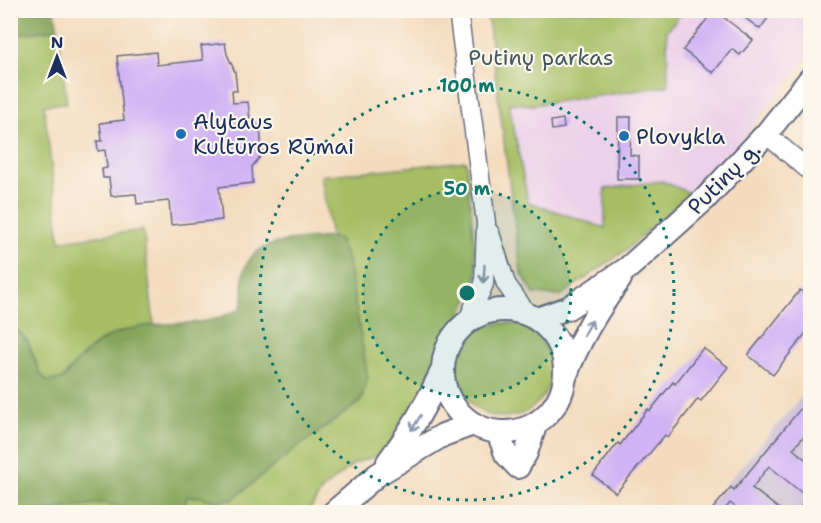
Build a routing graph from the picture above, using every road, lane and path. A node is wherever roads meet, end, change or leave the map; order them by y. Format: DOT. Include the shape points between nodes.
graph roads {
  1 [pos="459,10"];
  2 [pos="810,79"];
  3 [pos="766,134"];
  4 [pos="810,171"];
  5 [pos="486,223"];
  6 [pos="628,268"];
  7 [pos="532,317"];
  8 [pos="467,322"];
  9 [pos="442,371"];
  10 [pos="564,381"];
  11 [pos="536,423"];
  12 [pos="473,424"];
  13 [pos="498,432"];
  14 [pos="378,475"];
  15 [pos="333,513"];
  1 -- 5 [label="street"];
  2 -- 3 [label="main road, Putinų g."];
  3 -- 4 [label="street"];
  3 -- 6 [label="main road, Putinų g." via="705,199"];
  5 -- 7 [label="street" via="506,284"];
  5 -- 8 [label="street, one-way" via="484,284"];
  6 -- 7 [label="main road, Putinų g." via="568,308"];
  10 -- 6 [label="main road, Putinų g., one-way" via="574,352 595,314"];
  7 -- 8 [label="main road" via="513,310 496,310"];
  7 -- 10 [label="main road" via="554,335 560,346"];
  8 -- 9 [label="main road" via="449,343"];
  9 -- 12 [label="main road" via="451,402"];
  9 -- 14 [label="main road, one-way" via="425,408"];
  10 -- 11 [label="main road" via="554,405"];
  11 -- 13 [label="main road"];
  11 -- 13 [label="main road" via="518,466 506,454"];
  12 -- 13 [label="main road"];
  12 -- 14 [label="main road" via="443,435"];
  14 -- 15 [label="main road"];
}
